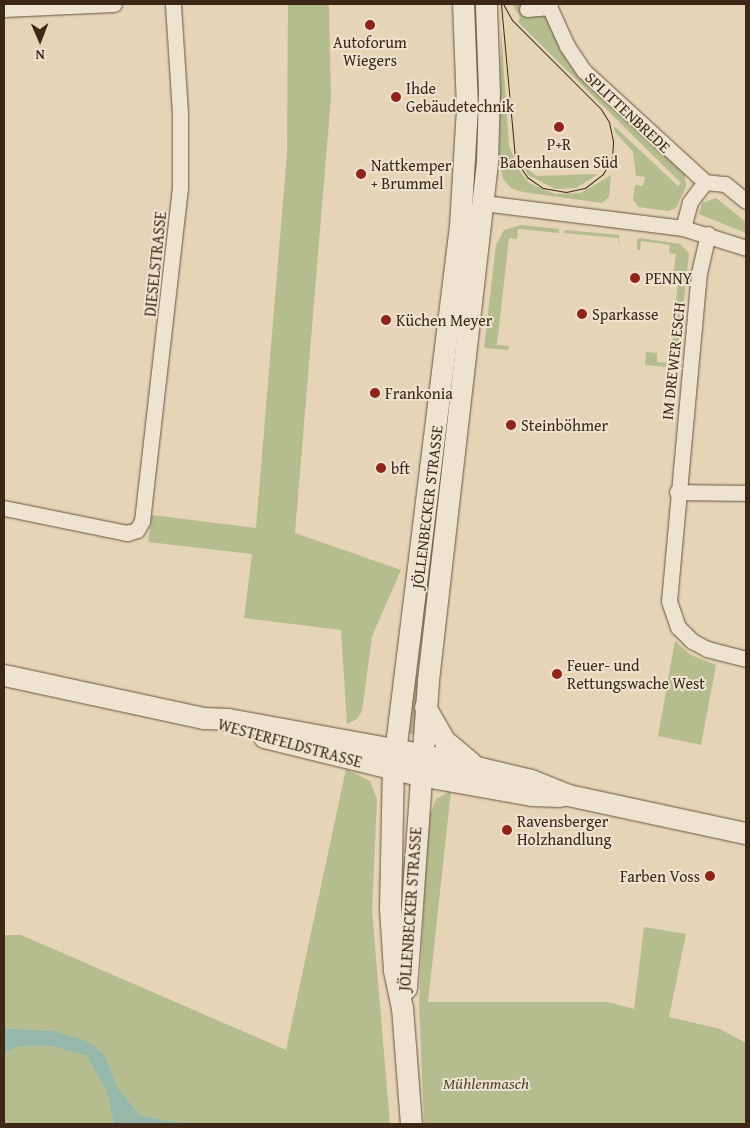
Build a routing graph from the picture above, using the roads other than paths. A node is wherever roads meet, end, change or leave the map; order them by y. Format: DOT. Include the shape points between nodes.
graph roads {
  1 [pos="114,4"];
  2 [pos="173,4"];
  3 [pos="464,4"];
  4 [pos="486,4"];
  5 [pos="549,5"];
  6 [pos="4,9"];
  7 [pos="527,9"];
  8 [pos="705,182"];
  9 [pos="462,201"];
  10 [pos="746,201"];
  11 [pos="483,203"];
  12 [pos="683,228"];
  13 [pos="708,234"];
  14 [pos="746,248"];
  15 [pos="677,492"];
  16 [pos="746,493"];
  17 [pos="4,508"];
  18 [pos="746,659"];
  19 [pos="4,675"];
  20 [pos="400,703"];
  21 [pos="425,707"];
  22 [pos="203,718"];
  23 [pos="350,740"];
  24 [pos="394,759"];
  25 [pos="420,764"];
  26 [pos="475,766"];
  27 [pos="568,794"];
  28 [pos="746,833"];
  29 [pos="402,1008"];
  30 [pos="411,1124"];
  1 -- 6 [label="street"];
  2 -- 17 [label="street, DIESELSTRASSE" via="180,113 178,212 140,526 127,534"];
  3 -- 9 [label="main road, JÖLLENBECKER STRASSE" via="467,107"];
  4 -- 11 [label="main road, JÖLLENBECKER STRASSE" via="489,122"];
  5 -- 7 [label="street, SPLITTENBREDE"];
  5 -- 8 [label="street, SPLITTENBREDE" via="567,46 584,71"];
  8 -- 10 [label="street" via="726,184"];
  8 -- 12 [label="street" via="690,202"];
  9 -- 11 [label="main road"];
  9 -- 20 [label="main road, JÖLLENBECKER STRASSE" via="419,574"];
  11 -- 12 [label="street"];
  11 -- 21 [label="main road, JÖLLENBECKER STRASSE"];
  12 -- 13 [label="street"];
  13 -- 14 [label="street"];
  13 -- 15 [label="street, IM DREWER ESCH" via="699,272"];
  15 -- 16 [label="street"];
  15 -- 18 [label="street, IM DREWER ESCH" via="668,584 673,617 692,641 707,649"];
  19 -- 22 [label="main road"];
  20 -- 23 [label="main road" via="371,735"];
  20 -- 24 [label="main road, JÖLLENBECKER STRASSE"];
  21 -- 25 [label="main road, JÖLLENBECKER STRASSE"];
  21 -- 26 [label="main road" via="444,741"];
  22 -- 23 [label="main road, WESTERFELDSTRASSE" via="228,718"];
  22 -- 24 [label="main road, WESTERFELDSTRASSE" via="226,728"];
  23 -- 24 [label="main road, WESTERFELDSTRASSE"];
  24 -- 25 [label="main road"];
  24 -- 29 [label="main road, JÖLLENBECKER STRASSE" via="390,908 394,970"];
  25 -- 26 [label="main road"];
  25 -- 27 [label="main road" via="531,795"];
  25 -- 29 [label="main road, JÖLLENBECKER STRASSE"];
  26 -- 27 [label="main road" via="531,780"];
  27 -- 28 [label="main road"];
  29 -- 30 [label="main road, JÖLLENBECKER STRASSE"];
}
